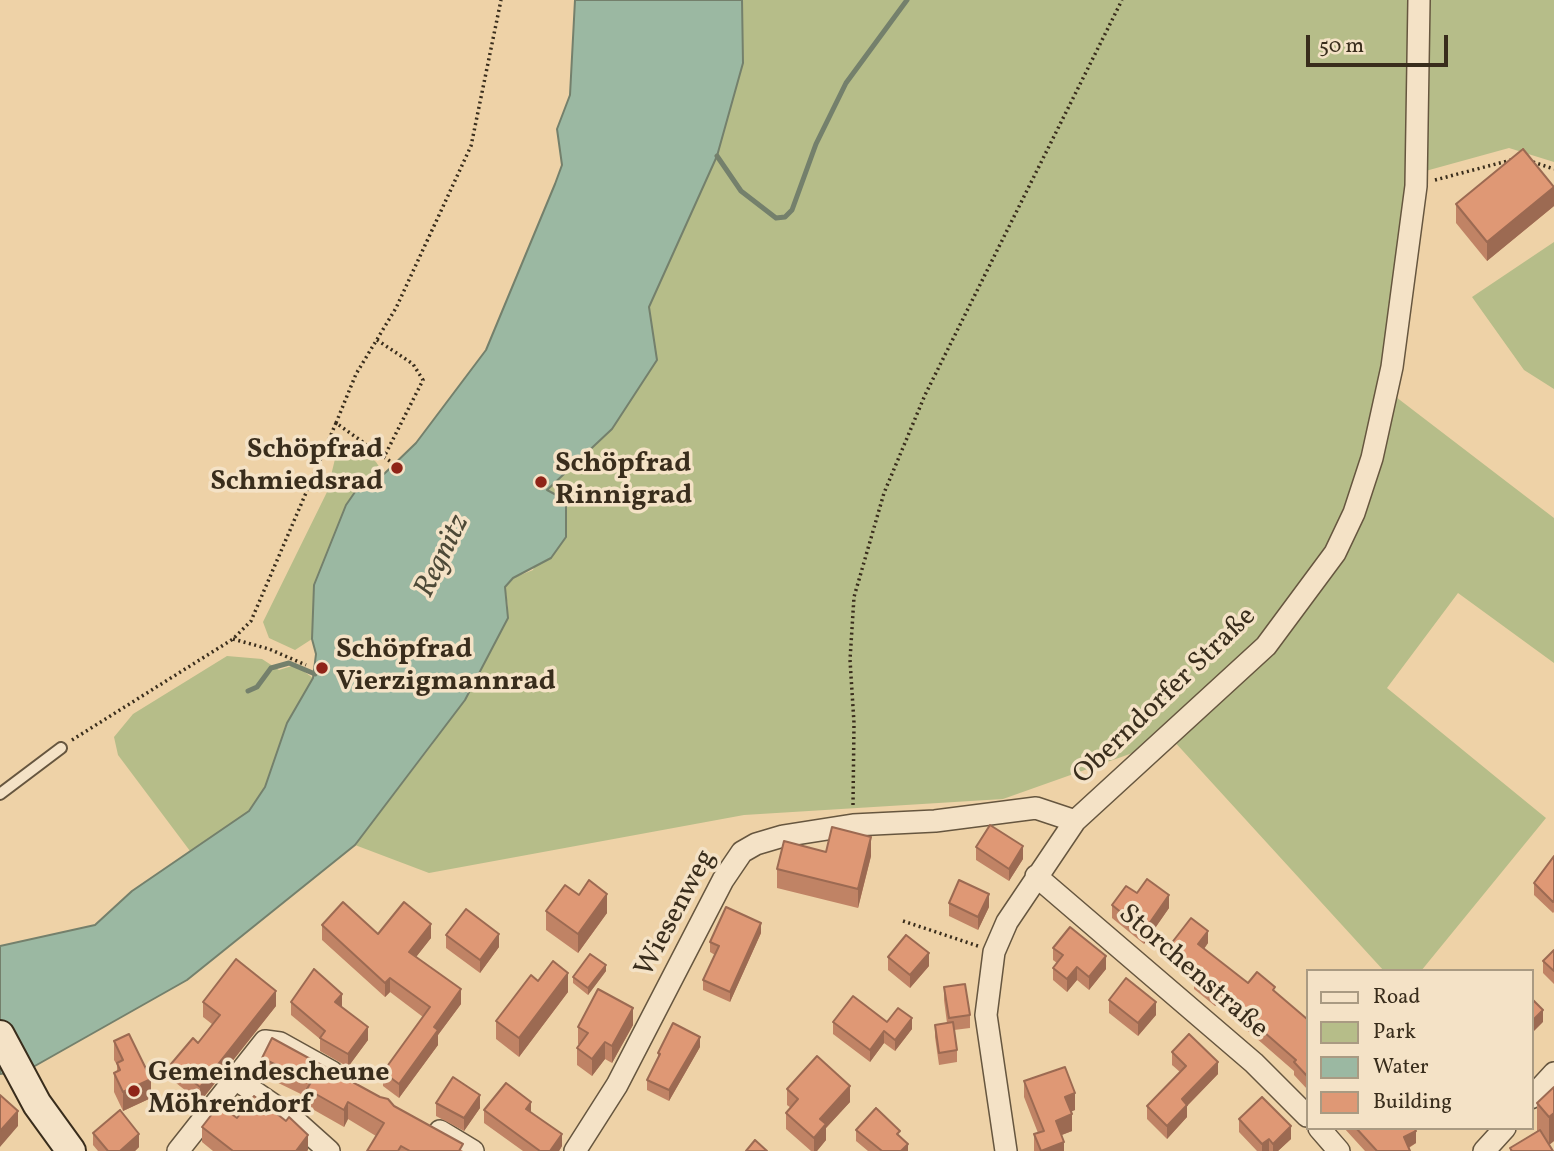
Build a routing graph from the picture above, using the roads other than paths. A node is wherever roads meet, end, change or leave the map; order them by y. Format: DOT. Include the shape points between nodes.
graph roads {
  1 [pos="1419,0"];
  2 [pos="61,748"];
  3 [pos="0,794"];
  4 [pos="1075,821"];
  5 [pos="1036,876"];
  6 [pos="0,1035"];
  7 [pos="1554,1073"];
  8 [pos="237,1080"];
  9 [pos="349,1081"];
  10 [pos="1533,1096"];
  11 [pos="1306,1115"];
  12 [pos="425,1124"];
  13 [pos="1321,1130"];
  14 [pos="1503,1130"];
  15 [pos="71,1151"];
  16 [pos="178,1151"];
  17 [pos="329,1151"];
  18 [pos="473,1151"];
  19 [pos="575,1151"];
  20 [pos="1006,1151"];
  21 [pos="1339,1151"];
  22 [pos="1484,1151"];
  1 -- 4 [label="street, Oberndorfer Straße" via="1416,186 1392,368 1354,513 1335,552 1266,646"];
  2 -- 3 [label="lane"];
  4 -- 5 [label="street, Oberndorfer Straße"];
  4 -- 19 [label="street, Wiesenweg" via="1036,808 935,821 853,825 783,836 742,852 723,880 617,1085"];
  5 -- 11 [label="street, Storchenstraße" via="1254,1063"];
  5 -- 20 [label="street, Oberndorfer Straße" via="994,952 986,1015"];
  6 -- 15 [label="street" via="19,1074"];
  7 -- 10 [label="street"];
  8 -- 9 [label="street" via="259,1046 273,1040"];
  8 -- 16 [label="street"];
  8 -- 17 [label="street" via="291,1117"];
  12 -- 18 [label="street"];
  13 -- 21 [label="street"];
  14 -- 22 [label="street"];
}
